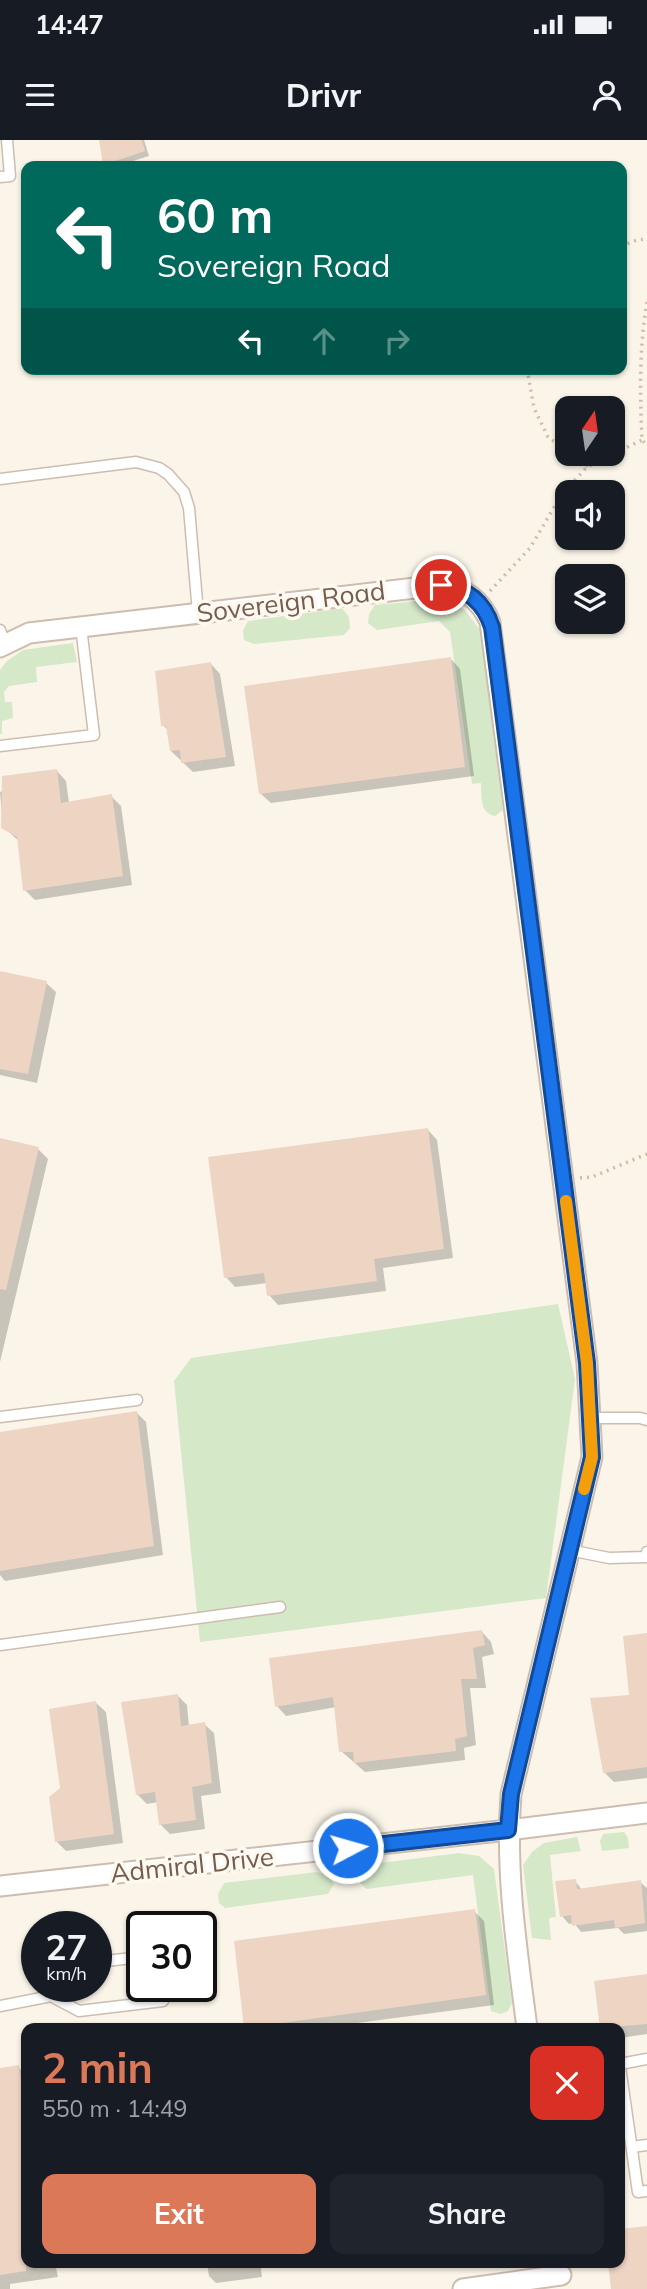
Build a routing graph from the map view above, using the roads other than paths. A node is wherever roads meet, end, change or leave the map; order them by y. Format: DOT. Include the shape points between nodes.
graph roads {
  1 [pos="7,140"];
  2 [pos="0,177"];
  3 [pos="0,479"];
  4 [pos="198,613"];
  5 [pos="81,627"];
  6 [pos="2,640"];
  7 [pos="0,746"];
  8 [pos="137,1400"];
  9 [pos="0,1417"];
  10 [pos="590,1418"];
  11 [pos="647,1420"];
  12 [pos="569,1550"];
  13 [pos="647,1552"];
  14 [pos="280,1607"];
  15 [pos="0,1645"];
  16 [pos="647,1813"];
  17 [pos="508,1830"];
  18 [pos="0,1886"];
  19 [pos="23,2002"];
  20 [pos="62,2002"];
  21 [pos="155,2002"];
  22 [pos="0,2007"];
  23 [pos="526,2023"];
  24 [pos="647,2059"];
  25 [pos="625,2065"];
  26 [pos="625,2100"];
  27 [pos="647,2145"];
  28 [pos="632,2147"];
  29 [pos="647,2190"];
  30 [pos="561,2276"];
  31 [pos="463,2289"];
  1 -- 2 [label="lane" via="10,176"];
  3 -- 4 [label="lane" via="135,462 159,468 184,492 189,508"];
  4 -- 5 [label="street, Sovereign Road"];
  4 -- 10 [label="street, Sovereign Road" via="441,585 466,592 479,603 492,627 587,1363"];
  5 -- 6 [label="street, Sovereign Road"];
  5 -- 7 [label="lane" via="94,735"];
  8 -- 9 [label="lane"];
  10 -- 11 [label="lane"];
  10 -- 12 [label="street" via="592,1457"];
  12 -- 13 [label="lane" via="609,1558 646,1558"];
  12 -- 17 [label="street" via="511,1794"];
  14 -- 15 [label="lane"];
  16 -- 17 [label="street, Admiral Drive"];
  17 -- 18 [label="street, Admiral Drive"];
  17 -- 23 [label="street" via="511,1909"];
  19 -- 22 [label="lane"];
  20 -- 21 [label="lane" via="79,2011"];
  24 -- 25 [label="lane"];
  26 -- 28 [label="lane"];
  27 -- 28 [label="lane"];
  28 -- 29 [label="lane" via="638,2192"];
  30 -- 31 [label="street"];
}
